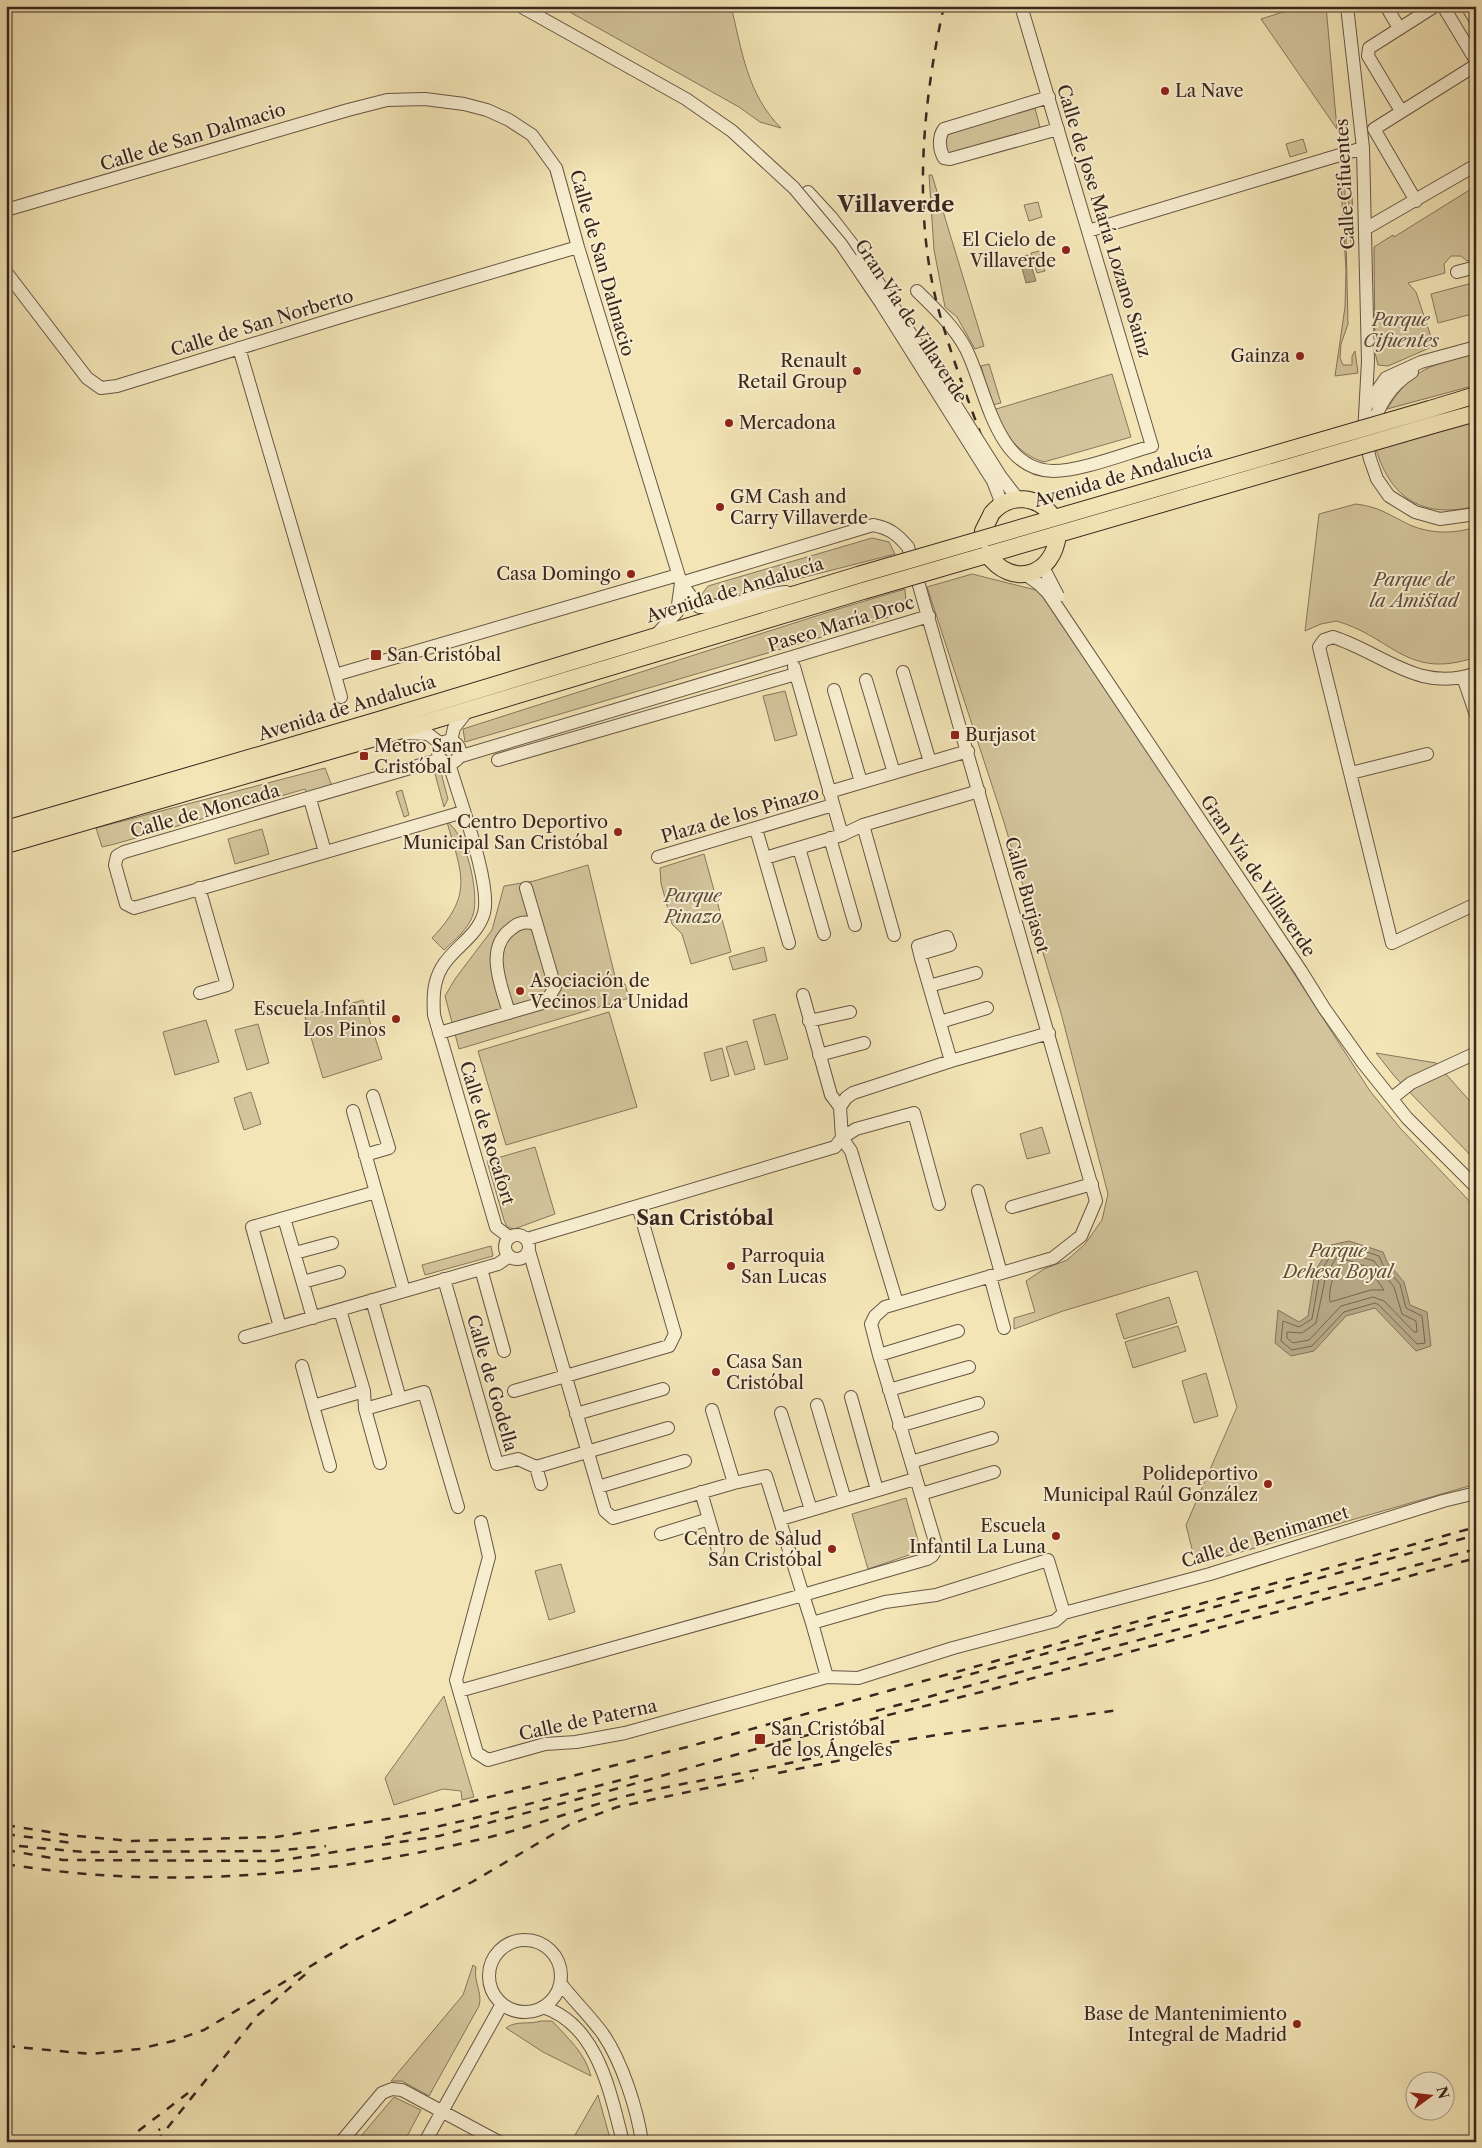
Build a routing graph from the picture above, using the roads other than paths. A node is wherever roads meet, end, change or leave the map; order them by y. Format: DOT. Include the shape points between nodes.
graph roads {
  1 [pos="520,6"];
  2 [pos="535,6"];
  3 [pos="1021,6"];
  4 [pos="1347,6"];
  5 [pos="1386,6"];
  6 [pos="1435,6"];
  7 [pos="1443,6"];
  8 [pos="1467,6"];
  9 [pos="1476,21"];
  10 [pos="1399,28"];
  11 [pos="1476,63"];
  12 [pos="1048,98"];
  13 [pos="1401,111"];
  14 [pos="1058,129"];
  15 [pos="1364,148"];
  16 [pos="1476,165"];
  17 [pos="1416,201"];
  18 [pos="8,211"];
  19 [pos="1365,229"];
  20 [pos="1088,231"];
  21 [pos="578,247"];
  22 [pos="1476,267"];
  23 [pos="6,272"];
  24 [pos="1457,272"];
  25 [pos="917,291"];
  26 [pos="1476,347"];
  27 [pos="240,348"];
  28 [pos="1368,360"];
  29 [pos="1380,387"];
  30 [pos="1476,395"];
  31 [pos="1476,412"];
  32 [pos="1432,417"];
  33 [pos="1370,459"];
  34 [pos="1018,498"];
  35 [pos="998,507"];
  36 [pos="1476,514"];
  37 [pos="1053,517"];
  38 [pos="1058,534"];
  39 [pos="985,546"];
  40 [pos="1043,567"];
  41 [pos="1025,574"];
  42 [pos="679,579"];
  43 [pos="803,591"];
  44 [pos="929,616"];
  45 [pos="657,634"];
  46 [pos="792,658"];
  47 [pos="903,672"];
  48 [pos="1476,673"];
  49 [pos="796,674"];
  50 [pos="335,675"];
  51 [pos="1463,678"];
  52 [pos="866,680"];
  53 [pos="834,690"];
  54 [pos="341,697"];
  55 [pos="468,710"];
  56 [pos="1476,715"];
  57 [pos="385,735"];
  58 [pos="968,751"];
  59 [pos="450,752"];
  60 [pos="1427,754"];
  61 [pos="498,760"];
  62 [pos="930,762"];
  63 [pos="894,773"];
  64 [pos="1351,774"];
  65 [pos="861,782"];
  66 [pos="979,791"];
  67 [pos="829,792"];
  68 [pos="310,799"];
  69 [pos="833,805"];
  70 [pos="463,812"];
  71 [pos="864,825"];
  72 [pos="6,828"];
  73 [pos="756,829"];
  74 [pos="836,837"];
  75 [pos="6,845"];
  76 [pos="798,848"];
  77 [pos="325,852"];
  78 [pos="658,857"];
  79 [pos="765,858"];
  80 [pos="199,888"];
  81 [pos="526,888"];
  82 [pos="1476,904"];
  83 [pos="536,924"];
  84 [pos="856,925"];
  85 [pos="824,934"];
  86 [pos="894,935"];
  87 [pos="789,943"];
  88 [pos="920,954"];
  89 [pos="976,973"];
  90 [pos="929,986"];
  91 [pos="200,993"];
  92 [pos="803,995"];
  93 [pos="987,1008"];
  94 [pos="850,1012"];
  95 [pos="509,1013"];
  96 [pos="809,1021"];
  97 [pos="940,1022"];
  98 [pos="439,1033"];
  99 [pos="1049,1033"];
  100 [pos="864,1043"];
  101 [pos="1476,1053"];
  102 [pos="819,1055"];
  103 [pos="951,1061"];
  104 [pos="1365,1061"];
  105 [pos="1396,1095"];
  106 [pos="373,1096"];
  107 [pos="840,1107"];
  108 [pos="353,1111"];
  109 [pos="842,1138"];
  110 [pos="365,1155"];
  111 [pos="1476,1178"];
  112 [pos="1092,1184"];
  113 [pos="1476,1188"];
  114 [pos="978,1191"];
  115 [pos="376,1192"];
  116 [pos="939,1204"];
  117 [pos="638,1206"];
  118 [pos="1012,1208"];
  119 [pos="284,1218"];
  120 [pos="510,1237"];
  121 [pos="332,1242"];
  122 [pos="528,1245"];
  123 [pos="295,1253"];
  124 [pos="508,1256"];
  125 [pos="481,1269"];
  126 [pos="339,1272"];
  127 [pos="996,1275"];
  128 [pos="444,1280"];
  129 [pos="303,1282"];
  130 [pos="404,1291"];
  131 [pos="372,1300"];
  132 [pos="897,1304"];
  133 [pos="340,1310"];
  134 [pos="313,1318"];
  135 [pos="280,1327"];
  136 [pos="1004,1328"];
  137 [pos="958,1331"];
  138 [pos="245,1337"];
  139 [pos="504,1351"];
  140 [pos="879,1355"];
  141 [pos="302,1366"];
  142 [pos="969,1367"];
  143 [pos="566,1376"];
  144 [pos="663,1389"];
  145 [pos="889,1390"];
  146 [pos="364,1391"];
  147 [pos="514,1391"];
  148 [pos="851,1397"];
  149 [pos="400,1399"];
  150 [pos="978,1403"];
  151 [pos="817,1405"];
  152 [pos="313,1406"];
  153 [pos="365,1409"];
  154 [pos="712,1410"];
  155 [pos="781,1413"];
  156 [pos="576,1414"];
  157 [pos="900,1426"];
  158 [pos="668,1428"];
  159 [pos="992,1438"];
  160 [pos="587,1452"];
  161 [pos="685,1461"];
  162 [pos="911,1462"];
  163 [pos="380,1463"];
  164 [pos="330,1466"];
  165 [pos="536,1467"];
  166 [pos="994,1472"];
  167 [pos="915,1479"];
  168 [pos="734,1483"];
  169 [pos="541,1484"];
  170 [pos="598,1487"];
  171 [pos="877,1490"];
  172 [pos="701,1492"];
  173 [pos="1476,1493"];
  174 [pos="921,1494"];
  175 [pos="844,1500"];
  176 [pos="458,1507"];
  177 [pos="811,1510"];
  178 [pos="709,1519"];
  179 [pos="781,1519"];
  180 [pos="481,1522"];
  181 [pos="661,1534"];
  182 [pos="718,1550"];
  183 [pos="803,1595"];
  184 [pos="1064,1613"];
  185 [pos="812,1624"];
  186 [pos="827,1677"];
  187 [pos="459,1691"];
  188 [pos="561,1984"];
  189 [pos="502,2004"];
  190 [pos="543,2008"];
  191 [pos="443,2111"];
  192 [pos="341,2142"];
  193 [pos="426,2142"];
  194 [pos="499,2142"];
  195 [pos="623,2142"];
  196 [pos="642,2142"];
  1 -- 35 [label="street, Gran Vía de Villaverde, bridge" via="686,100 732,132 794,188 841,244 916,358 993,482 1000,499"];
  2 -- 34 [label="street, Gran Vía de Villaverde, bridge" via="708,104 771,154 831,217 862,257 1001,477"];
  3 -- 12 [label="street, Calle de Jose María Lozano Sainz"];
  4 -- 15 [label="street, Calle Cifuentes"];
  5 -- 10 [label="street"];
  6 -- 10 [label="street"];
  7 -- 11 [label="street"];
  8 -- 9 [label="street"];
  10 -- 13 [label="street" via="1369,48 1368,56"];
  11 -- 13 [label="street"];
  12 -- 14 [label="street, Calle de Jose María Lozano Sainz"];
  12 -- 14 [label="street" via="944,129 940,152 944,158 950,159"];
  13 -- 17 [label="street" via="1374,129"];
  14 -- 20 [label="street, Calle de Jose María Lozano Sainz"];
  15 -- 19 [label="street, Calle Cifuentes"];
  15 -- 20 [label="street"];
  16 -- 17 [label="street"];
  17 -- 19 [label="street"];
  18 -- 21 [label="street, Calle de San Dalmacio" via="348,110 387,100 425,99 487,110 532,135 556,168"];
  19 -- 28 [label="street, Calle Cifuentes"];
  20 -- 25 [label="street, Calle de Jose María Lozano Sainz" via="1152,446 1067,470 1051,471 1029,465 1010,448 998,431 966,348"];
  21 -- 27 [label="street, Calle de San Norberto"];
  21 -- 42 [label="street, Calle de San Dalmacio"];
  22 -- 24 [label="street"];
  23 -- 27 [label="street, Calle de San Norberto" via="87,378 101,388"];
  26 -- 29 [label="street" via="1431,361"];
  27 -- 50 [label="street"];
  28 -- 29 [label="street, Calle Cifuentes"];
  28 -- 29 [label="street"];
  29 -- 33 [label="street" via="1370,433"];
  29 -- 33 [label="street, Calle Cifuentes" via="1366,408 1364,434"];
  30 -- 32 [label="main road, Avenida de Andalucía"];
  31 -- 32 [label="main road, Avenida de Andalucía"];
  32 -- 37 [label="main road, Avenida de Andalucía, bridge"];
  32 -- 38 [label="main road, Avenida de Andalucía, bridge"];
  33 -- 36 [label="street" via="1377,479 1389,496 1415,512 1440,519"];
  34 -- 35 [label="main road, bridge"];
  34 -- 37 [label="main road, bridge" via="1040,504"];
  35 -- 39 [label="main road, bridge" via="987,522"];
  37 -- 38 [label="main road"];
  37 -- 39 [label="main road, Avenida de Andalucía, bridge"];
  38 -- 39 [label="main road, Avenida de Andalucía, bridge"];
  38 -- 40 [label="main road, bridge" via="1052,558"];
  39 -- 41 [label="main road, bridge" via="994,563 1003,570"];
  39 -- 43 [label="main road, Avenida de Andalucía, bridge"];
  39 -- 55 [label="main road, Avenida de Andalucía, bridge" via="863,591"];
  40 -- 41 [label="main road, bridge"];
  40 -- 104 [label="street, Gran Vía de Villaverde, bridge" via="1053,590"];
  41 -- 104 [label="street, Gran Vía de Villaverde, bridge" via="1048,594 1324,1008"];
  42 -- 43 [label="street, Calle de San Dalmacio" via="700,607"];
  42 -- 44 [label="street, Paseo María Droc" via="873,525 894,532 908,547"];
  42 -- 45 [label="street, Calle de San Dalmacio" via="677,612"];
  42 -- 50 [label="street, Paseo María Droc"];
  43 -- 45 [label="main road, Avenida de Andalucía"];
  44 -- 46 [label="street, Paseo María Droc"];
  44 -- 58 [label="street, Calle Burjasot"];
  45 -- 72 [label="main road, Avenida de Andalucía" via="379,720"];
  46 -- 49 [label="street, Plaza de los Pinazo"];
  46 -- 59 [label="street, Paseo María Droc" via="490,746"];
  47 -- 62 [label="street"];
  48 -- 51 [label="street"];
  49 -- 61 [label="street, Paseo María Droc"];
  49 -- 67 [label="street, Plaza de los Pinazo"];
  50 -- 54 [label="street"];
  51 -- 56 [label="street"];
  51 -- 64 [label="street" via="1417,676 1333,637 1322,642 1319,652"];
  52 -- 63 [label="street"];
  53 -- 65 [label="street"];
  55 -- 57 [label="main road, Avenida de Andalucía"];
  55 -- 59 [label="street" via="454,728"];
  57 -- 59 [label="street" via="428,734"];
  57 -- 75 [label="main road, Avenida de Andalucía"];
  58 -- 62 [label="street"];
  58 -- 66 [label="street, Calle Burjasot"];
  59 -- 68 [label="street, Calle de Moncada"];
  59 -- 70 [label="street, Calle de Rocafort"];
  60 -- 64 [label="street"];
  62 -- 63 [label="street"];
  63 -- 65 [label="street"];
  64 -- 82 [label="street" via="1392,943"];
  65 -- 67 [label="street"];
  66 -- 71 [label="street"];
  66 -- 99 [label="street, Calle Burjasot"];
  67 -- 69 [label="street, Plaza de los Pinazo"];
  68 -- 77 [label="street"];
  68 -- 80 [label="street, Calle de Moncada" via="117,856 115,865 126,904 134,908"];
  69 -- 73 [label="street, Plaza de los Pinazo"];
  69 -- 74 [label="street, Plaza de los Pinazo"];
  70 -- 77 [label="street, Calle de Moncada"];
  70 -- 98 [label="street, Calle de Rocafort" via="483,880 484,910 472,936 442,966 435,983 434,1015"];
  71 -- 74 [label="street"];
  71 -- 86 [label="street"];
  73 -- 78 [label="street, Plaza de los Pinazo"];
  73 -- 79 [label="street"];
  74 -- 76 [label="street"];
  74 -- 84 [label="street, Plaza de los Pinazo"];
  76 -- 79 [label="street"];
  76 -- 85 [label="street"];
  77 -- 80 [label="street, Calle de Moncada"];
  79 -- 87 [label="street"];
  80 -- 91 [label="street" via="227,985"];
  81 -- 83 [label="street"];
  83 -- 95 [label="street" via="517,924 508,930 496,955"];
  83 -- 95 [label="street" via="555,987 546,1002"];
  88 -- 90 [label="street"];
  89 -- 90 [label="street"];
  90 -- 97 [label="street"];
  92 -- 96 [label="street"];
  93 -- 97 [label="street"];
  94 -- 96 [label="street"];
  95 -- 98 [label="street"];
  96 -- 102 [label="street"];
  97 -- 103 [label="street"];
  98 -- 120 [label="street, Calle de Rocafort" via="496,1227"];
  99 -- 103 [label="street"];
  99 -- 112 [label="street, Calle Burjasot"];
  100 -- 102 [label="street"];
  101 -- 105 [label="street" via="1411,1083"];
  102 -- 107 [label="street" via="831,1095"];
  103 -- 107 [label="street" via="853,1093"];
  104 -- 105 [label="street, Gran Vía de Villaverde"];
  104 -- 113 [label="street, Gran Vía de Villaverde" via="1407,1118"];
  105 -- 111 [label="street, Gran Vía de Villaverde"];
  106 -- 110 [label="street" via="389,1148"];
  107 -- 109 [label="street"];
  108 -- 110 [label="street"];
  109 -- 116 [label="street" via="856,1129 914,1113"];
  109 -- 117 [label="street" via="835,1147 819,1153"];
  109 -- 132 [label="street" via="851,1151"];
  110 -- 115 [label="street"];
  112 -- 118 [label="street"];
  112 -- 127 [label="street, Calle Burjasot" via="1096,1201 1081,1236 1053,1258"];
  114 -- 127 [label="street"];
  115 -- 119 [label="street"];
  115 -- 130 [label="street"];
  117 -- 122 [label="street"];
  117 -- 143 [label="street" via="675,1334 669,1346"];
  119 -- 123 [label="street"];
  119 -- 135 [label="street" via="252,1227"];
  120 -- 122 [label="street" via="522,1236"];
  120 -- 124 [label="street" via="505,1244"];
  121 -- 123 [label="street"];
  122 -- 124 [label="street" via="521,1259"];
  122 -- 143 [label="street"];
  123 -- 129 [label="street"];
  124 -- 125 [label="street" via="498,1264"];
  125 -- 128 [label="street"];
  125 -- 139 [label="street, Calle de Godella"];
  126 -- 129 [label="street"];
  127 -- 132 [label="street, Calle Burjasot"];
  127 -- 136 [label="street"];
  128 -- 130 [label="street"];
  128 -- 165 [label="street, Calle de Godella" via="497,1464 518,1459"];
  129 -- 134 [label="street"];
  130 -- 131 [label="street"];
  131 -- 133 [label="street"];
  131 -- 149 [label="street"];
  132 -- 140 [label="street" via="881,1310 871,1324"];
  133 -- 134 [label="street"];
  133 -- 146 [label="street"];
  134 -- 135 [label="street"];
  135 -- 138 [label="street"];
  137 -- 140 [label="street"];
  140 -- 145 [label="street"];
  141 -- 152 [label="street"];
  142 -- 145 [label="street"];
  143 -- 147 [label="street"];
  143 -- 156 [label="street"];
  144 -- 156 [label="street"];
  145 -- 157 [label="street"];
  146 -- 152 [label="street"];
  146 -- 153 [label="street"];
  148 -- 171 [label="street"];
  149 -- 153 [label="street"];
  149 -- 176 [label="street" via="424,1392"];
  150 -- 157 [label="street"];
  151 -- 175 [label="street"];
  152 -- 164 [label="street"];
  153 -- 163 [label="street"];
  154 -- 168 [label="street"];
  155 -- 177 [label="street"];
  156 -- 160 [label="street"];
  157 -- 162 [label="street"];
  158 -- 160 [label="street"];
  159 -- 162 [label="street"];
  160 -- 165 [label="street, Calle de Godella"];
  160 -- 170 [label="street"];
  161 -- 170 [label="street"];
  162 -- 167 [label="street"];
  165 -- 169 [label="street"];
  166 -- 174 [label="street"];
  167 -- 171 [label="street"];
  167 -- 174 [label="street"];
  168 -- 172 [label="street"];
  168 -- 179 [label="street" via="766,1476"];
  170 -- 172 [label="street" via="605,1511 613,1518"];
  171 -- 175 [label="street"];
  172 -- 178 [label="street"];
  173 -- 184 [label="street, Calle de Benimamet" via="1210,1574"];
  174 -- 183 [label="street" via="936,1548 932,1556"];
  175 -- 177 [label="street"];
  177 -- 179 [label="street"];
  178 -- 181 [label="street"];
  178 -- 182 [label="street"];
  179 -- 183 [label="street"];
  180 -- 187 [label="street, Calle de Paterna" via="489,1557 456,1680"];
  183 -- 185 [label="street"];
  183 -- 187 [label="street"];
  184 -- 185 [label="street" via="1048,1560 936,1595 885,1602"];
  184 -- 186 [label="street, Calle de Benimamet" via="1055,1621 858,1678"];
  185 -- 186 [label="street"];
  186 -- 187 [label="street, Calle de Paterna" via="625,1733 546,1744 488,1760 477,1753"];
  188 -- 189 [label="street" via="559,1961 544,1944 522,1939 510,1942 496,1954 489,1970 494,1994"];
  188 -- 190 [label="street"];
  188 -- 196 [label="street" via="598,2028 616,2057"];
  189 -- 190 [label="street" via="522,2012"];
  189 -- 191 [label="street"];
  190 -- 195 [label="street" via="568,2019 589,2044 608,2086"];
  191 -- 192 [label="street" via="402,2090 392,2089 382,2093"];
  191 -- 193 [label="street"];
  191 -- 194 [label="street"];
}
